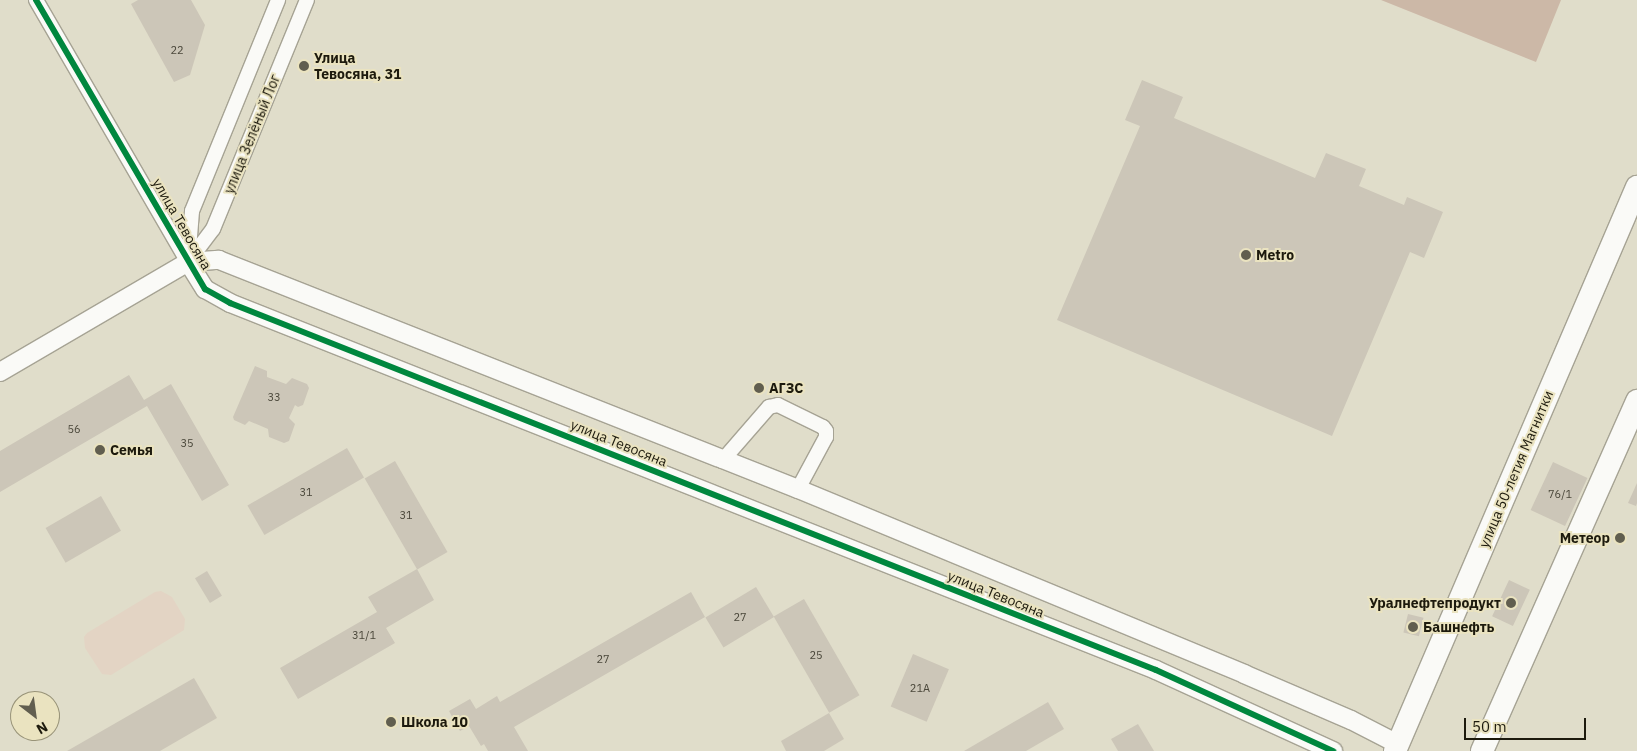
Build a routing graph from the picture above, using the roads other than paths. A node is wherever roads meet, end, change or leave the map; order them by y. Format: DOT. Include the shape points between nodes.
graph roads {
  1 [pos="36,0"];
  2 [pos="278,0"];
  3 [pos="307,0"];
  4 [pos="1637,187"];
  5 [pos="188,262"];
  6 [pos="0,372"];
  7 [pos="1637,401"];
  8 [pos="722,461"];
  9 [pos="798,489"];
  10 [pos="1396,747"];
  11 [pos="1333,751"];
  12 [pos="1482,751"];
  1 -- 5 [label="street, улица Тевосяна"];
  2 -- 5 [label="street, улица Зелёный Лог" via="192,211"];
  3 -- 5 [label="street, улица Зелёный Лог" via="213,228"];
  4 -- 10 [label="main road, улица 50-летия Магнитки"];
  5 -- 6 [label="street, улица Зелёный Лог"];
  5 -- 8 [label="street, улица Тевосяна" via="219,260"];
  5 -- 11 [label="street, улица Тевосяна" via="205,289 230,303 1156,670"];
  7 -- 12 [label="main road"];
  8 -- 9 [label="street, улица Тевосяна"];
  8 -- 9 [label="street" via="769,407 778,405 826,432"];
  9 -- 10 [label="street, улица Тевосяна" via="1351,720"];
}
